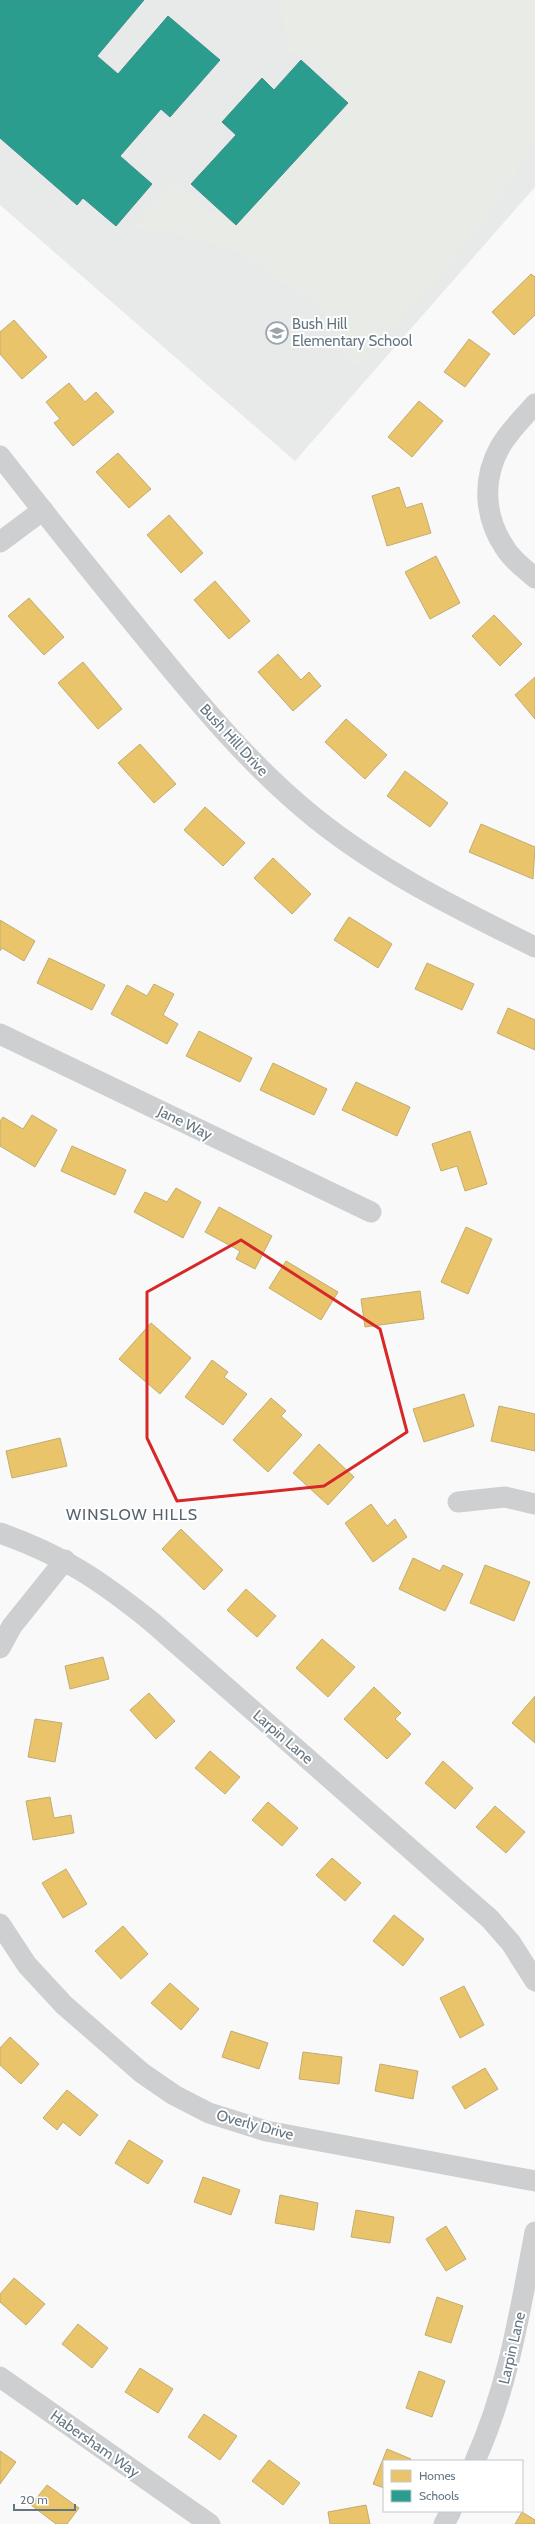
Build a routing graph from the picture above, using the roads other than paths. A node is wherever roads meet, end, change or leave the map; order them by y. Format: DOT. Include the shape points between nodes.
graph roads {
  1 [pos="535,404"];
  2 [pos="0,456"];
  3 [pos="43,510"];
  4 [pos="0,542"];
  5 [pos="535,578"];
  6 [pos="535,947"];
  7 [pos="0,1034"];
  8 [pos="371,1212"];
  9 [pos="458,1502"];
  10 [pos="535,1504"];
  11 [pos="0,1533"];
  12 [pos="65,1560"];
  13 [pos="0,1648"];
  14 [pos="0,1924"];
  15 [pos="535,1980"];
  16 [pos="535,2181"];
  17 [pos="535,2232"];
  18 [pos="0,2377"];
  19 [pos="475,2460"];
  20 [pos="450,2512"];
  21 [pos="210,2524"];
  22 [pos="444,2524"];
  1 -- 5 [label="street" via="500,446 489,480 487,501 493,528 505,549"];
  2 -- 3 [label="street, Bush Hill Drive"];
  3 -- 4 [label="street"];
  3 -- 6 [label="street, Bush Hill Drive" via="221,730 265,774 315,818 361,853 430,895"];
  7 -- 8 [label="street, Jane Way"];
  9 -- 10 [label="street" via="505,1497"];
  11 -- 12 [label="street, Larpin Lane"];
  12 -- 13 [label="street" via="12,1626"];
  12 -- 15 [label="street, Larpin Lane" via="105,1584 152,1622 490,1919 512,1943"];
  14 -- 16 [label="street, Overly Drive" via="26,1965 64,2005 142,2073 174,2096 209,2113 266,2131"];
  17 -- 19 [label="street, Larpin Lane" via="512,2357 501,2395"];
  18 -- 21 [label="street, Habersham Way"];
  20 -- 22 [label="street"];
}
